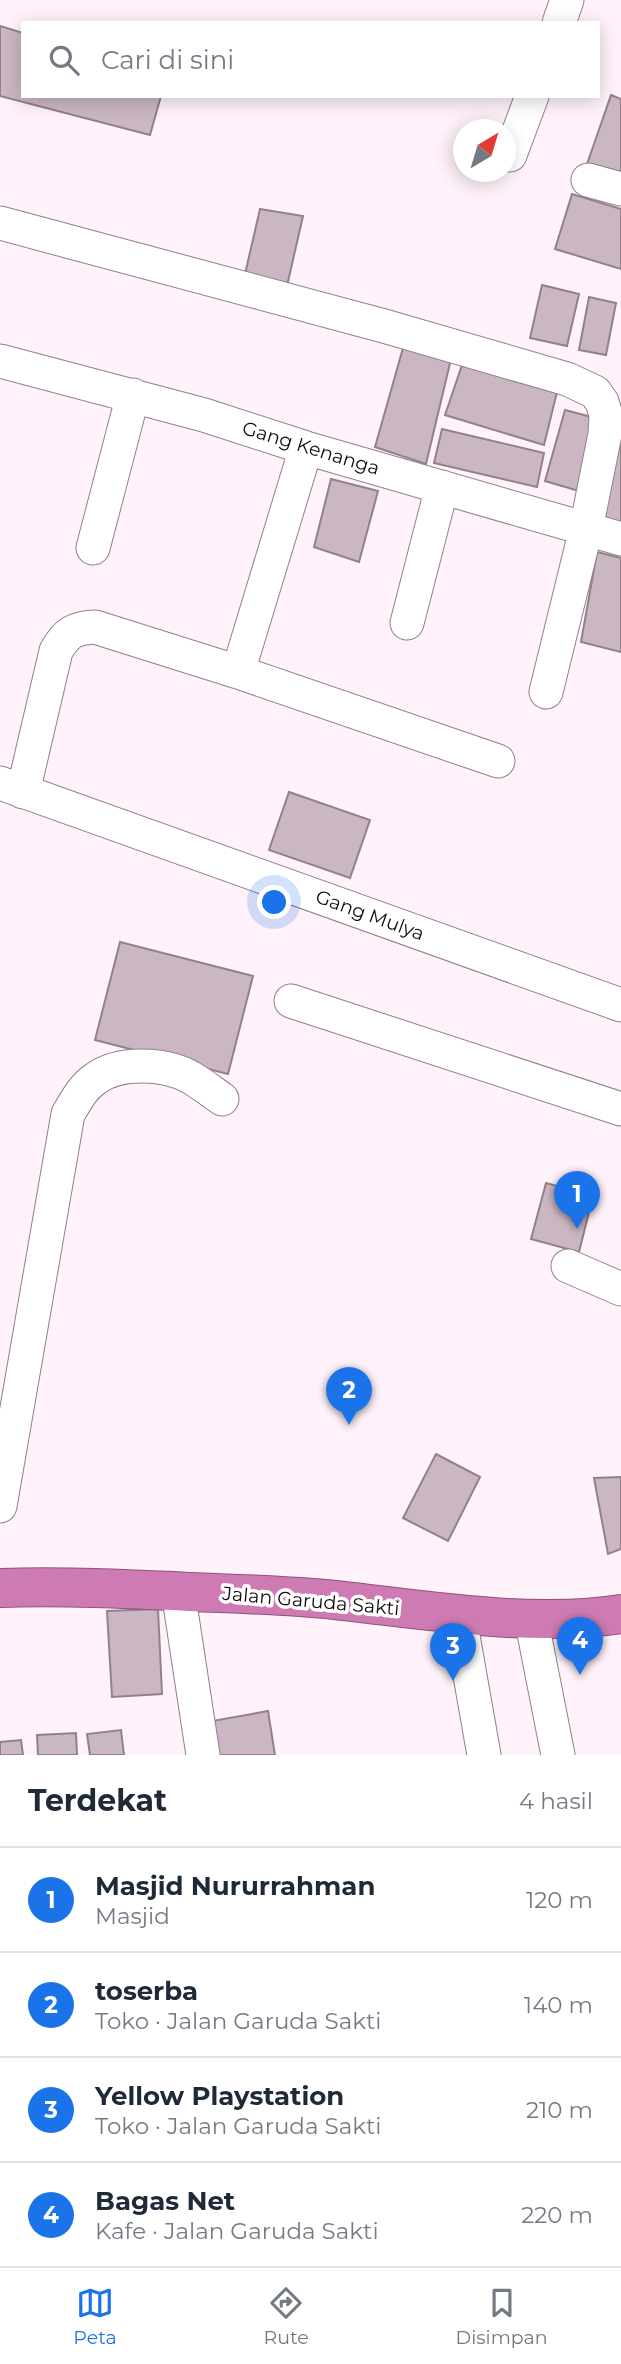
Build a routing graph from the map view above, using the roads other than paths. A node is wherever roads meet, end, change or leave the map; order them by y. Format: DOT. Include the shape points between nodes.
graph roads {
  1 [pos="567,0"];
  2 [pos="560,21"];
  3 [pos="530,98"];
  4 [pos="516,138"];
  5 [pos="588,180"];
  6 [pos="621,190"];
  7 [pos="0,223"];
  8 [pos="0,361"];
  9 [pos="133,395"];
  10 [pos="306,448"];
  11 [pos="442,488"];
  12 [pos="586,529"];
  13 [pos="621,539"];
  14 [pos="93,548"];
  15 [pos="407,623"];
  16 [pos="238,672"];
  17 [pos="546,692"];
  18 [pos="498,761"];
  19 [pos="11,788"];
  20 [pos="291,1001"];
  21 [pos="621,1005"];
  22 [pos="222,1099"];
  23 [pos="621,1109"];
  24 [pos="568,1266"];
  25 [pos="621,1289"];
  26 [pos="0,1506"];
  27 [pos="0,1588"];
  28 [pos="178,1591"];
  29 [pos="460,1614"];
  30 [pos="621,1614"];
  31 [pos="531,1618"];
  32 [pos="203,1755"];
  33 [pos="484,1755"];
  34 [pos="558,1755"];
  1 -- 2 [label="street"];
  3 -- 4 [label="street"];
  5 -- 6 [label="street"];
  7 -- 12 [label="street" via="384,326 586,387 595,392 606,415"];
  8 -- 9 [label="street, Gang Kenanga"];
  9 -- 10 [label="street, Gang Kenanga"];
  9 -- 14 [label="street"];
  10 -- 11 [label="street, Gang Kenanga"];
  10 -- 16 [label="street"];
  11 -- 12 [label="street, Gang Kenanga"];
  11 -- 15 [label="street"];
  12 -- 13 [label="street, Gang Kenanga"];
  12 -- 17 [label="street"];
  16 -- 18 [label="street"];
  16 -- 19 [label="street" via="95,627 75,629 56,651"];
  19 -- 21 [label="street, Gang Mulya"];
  20 -- 23 [label="street"];
  22 -- 26 [label="street" via="189,1077 166,1069 119,1068 96,1078 68,1114"];
  24 -- 25 [label="street"];
  27 -- 28 [label="highway, Jalan Garuda Sakti"];
  28 -- 29 [label="highway, Jalan Garuda Sakti" via="333,1600"];
  28 -- 32 [label="street"];
  29 -- 31 [label="highway, Jalan Garuda Sakti"];
  29 -- 33 [label="street"];
  30 -- 31 [label="highway, Jalan Garuda Sakti" via="576,1620"];
  31 -- 34 [label="street"];
}
